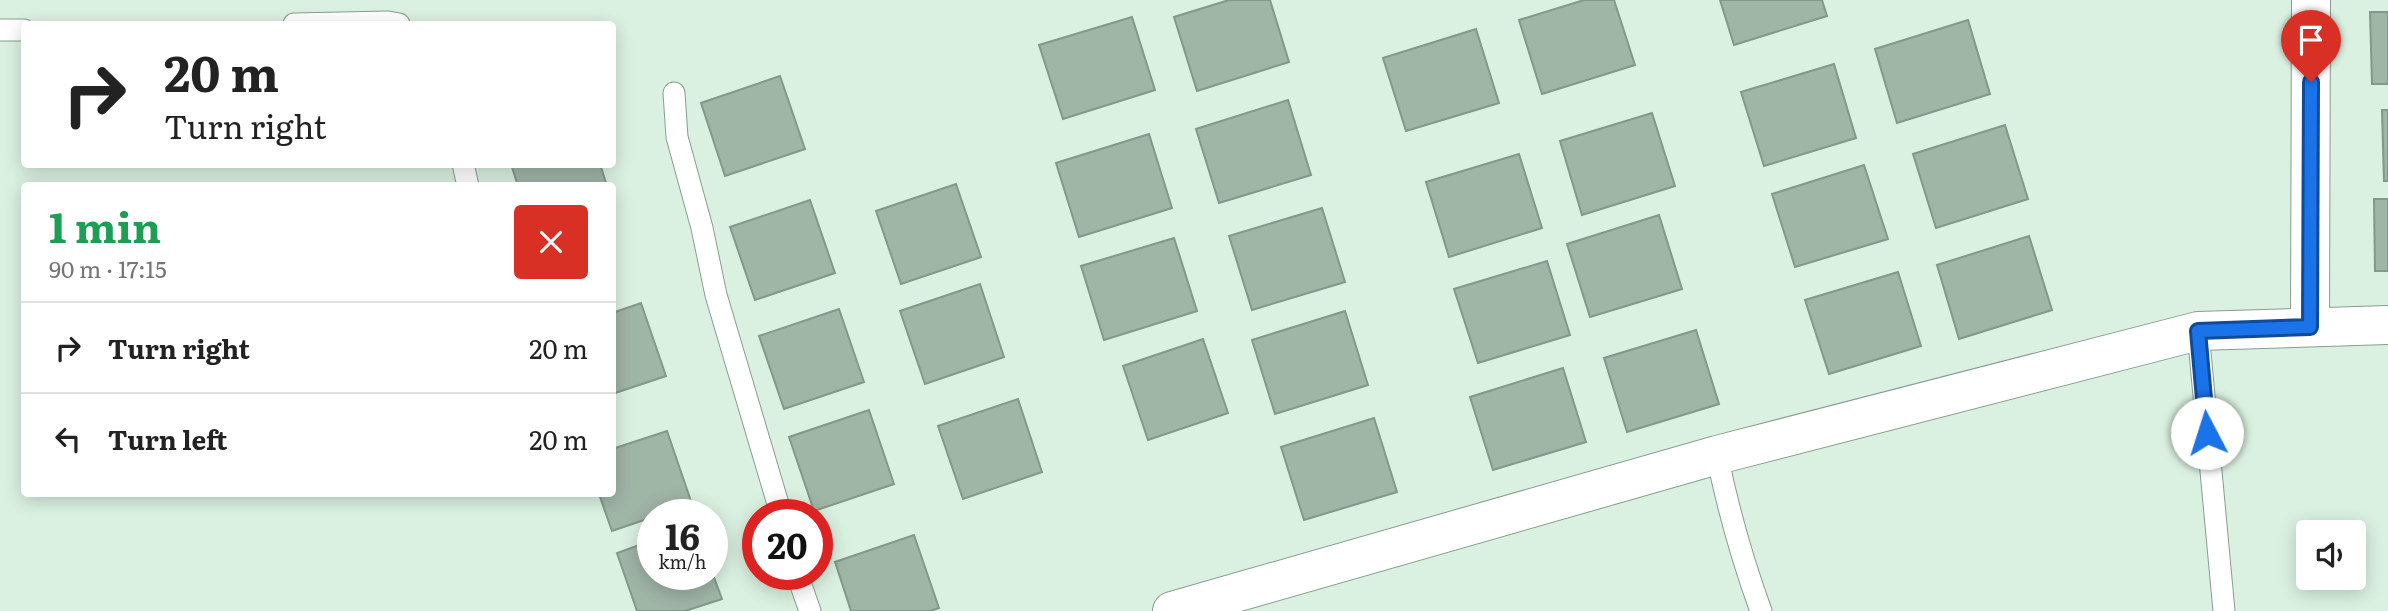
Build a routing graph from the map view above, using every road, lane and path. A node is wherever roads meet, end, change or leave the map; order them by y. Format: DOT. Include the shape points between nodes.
graph roads {
  1 [pos="2311,0"];
  2 [pos="0,30"];
  3 [pos="21,30"];
  4 [pos="674,93"];
  5 [pos="2388,325"];
  6 [pos="2310,327"];
  7 [pos="2198,331"];
  8 [pos="1717,455"];
  9 [pos="777,499"];
  10 [pos="803,590"];
  11 [pos="810,611"];
  12 [pos="1172,611"];
  13 [pos="1761,611"];
  14 [pos="2224,611"];
  1 -- 6 [label="street"];
  2 -- 3 [label="lane"];
  4 -- 9 [label="lane" via="677,137 716,295"];
  5 -- 6 [label="street"];
  6 -- 7 [label="street"];
  7 -- 8 [label="street"];
  7 -- 14 [label="lane"];
  8 -- 12 [label="street"];
  8 -- 13 [label="lane" via="1735,537"];
  10 -- 11 [label="lane"];
}
